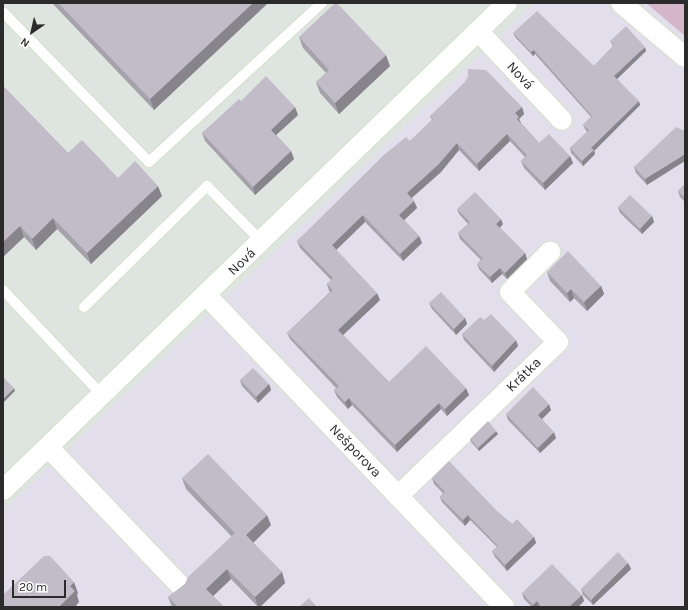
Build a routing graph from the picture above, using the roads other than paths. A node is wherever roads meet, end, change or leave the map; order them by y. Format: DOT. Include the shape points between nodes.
graph roads {
  1 [pos="322,3"];
  2 [pos="507,3"];
  3 [pos="621,3"];
  4 [pos="3,12"];
  5 [pos="478,31"];
  6 [pos="685,57"];
  7 [pos="562,120"];
  8 [pos="262,242"];
  9 [pos="550,252"];
  10 [pos="3,290"];
  11 [pos="207,296"];
  12 [pos="84,307"];
  13 [pos="102,395"];
  14 [pos="48,447"];
  15 [pos="3,490"];
  16 [pos="398,496"];
  17 [pos="181,586"];
  18 [pos="504,607"];
  1 -- 4 [label="lane" via="149,162"];
  2 -- 5 [label="street, Nová"];
  3 -- 6 [label="street"];
  5 -- 7 [label="street, Nová"];
  5 -- 8 [label="street, Nová"];
  8 -- 11 [label="street, Nová"];
  8 -- 12 [label="lane" via="207,186"];
  9 -- 16 [label="street, Krátka" via="510,292 558,342"];
  10 -- 13 [label="lane"];
  11 -- 13 [label="street, Nová"];
  11 -- 16 [label="street, Nešporova"];
  13 -- 14 [label="street, Nová"];
  14 -- 15 [label="street, Nová"];
  14 -- 17 [label="street"];
  16 -- 18 [label="street, Nešporova"];
}
